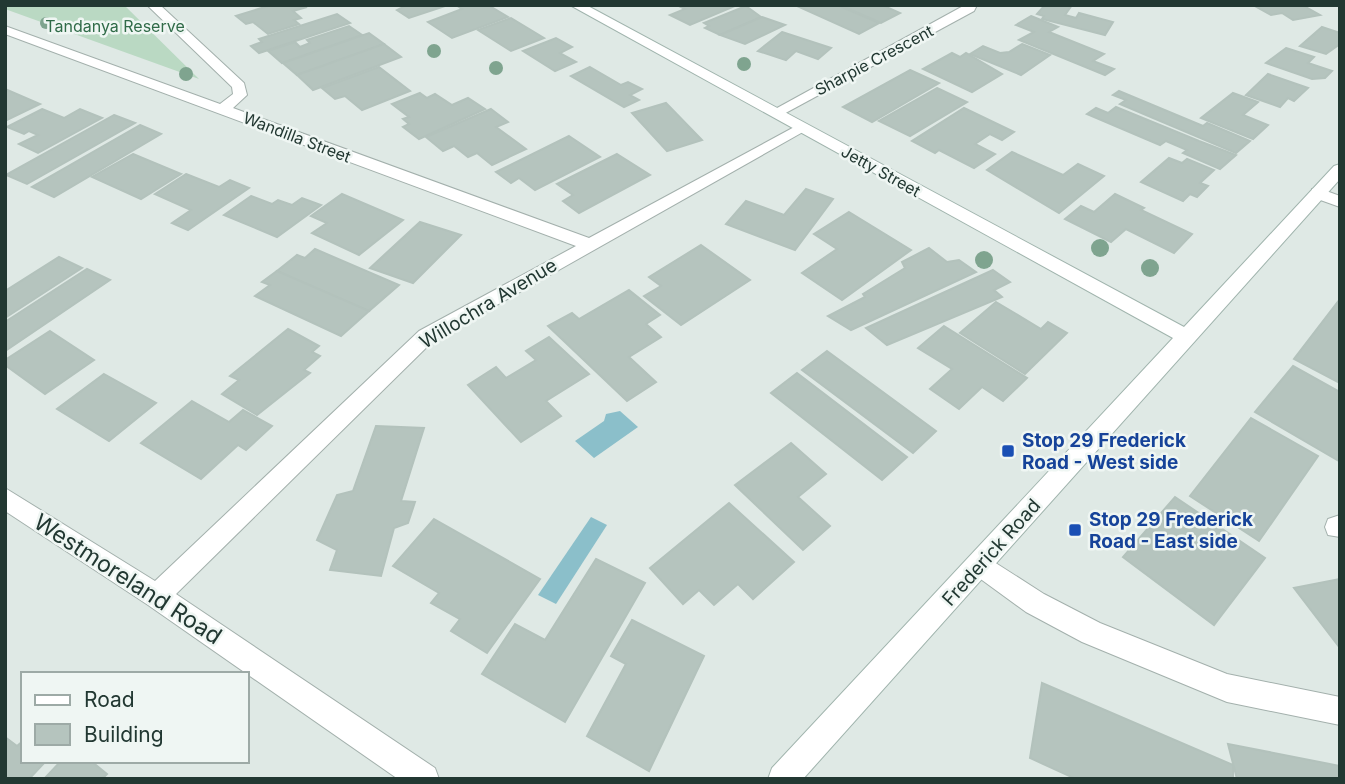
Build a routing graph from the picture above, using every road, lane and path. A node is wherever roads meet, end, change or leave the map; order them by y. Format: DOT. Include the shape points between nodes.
graph roads {
  1 [pos="153,5"];
  2 [pos="576,5"];
  3 [pos="971,5"];
  4 [pos="5,30"];
  5 [pos="223,109"];
  6 [pos="775,113"];
  7 [pos="803,128"];
  8 [pos="1340,169"];
  9 [pos="1318,193"];
  10 [pos="1340,202"];
  11 [pos="588,244"];
  12 [pos="1187,337"];
  13 [pos="5,498"];
  14 [pos="980,564"];
  15 [pos="157,596"];
  16 [pos="1340,711"];
  17 [pos="424,779"];
  18 [pos="783,779"];
  1 -- 5 [label="street" via="239,86 240,95"];
  2 -- 6 [label="street, Jetty Street"];
  3 -- 6 [label="street, Sharpie Crescent"];
  4 -- 5 [label="street, Wandilla Street"];
  5 -- 11 [label="street, Wandilla Street"];
  6 -- 7 [label="street, Jetty Street"];
  7 -- 11 [label="street, Willochra Avenue"];
  7 -- 12 [label="street, Jetty Street"];
  8 -- 9 [label="street, Frederick Road"];
  9 -- 10 [label="street"];
  9 -- 12 [label="street, Frederick Road"];
  11 -- 15 [label="street, Willochra Avenue" via="426,335"];
  12 -- 14 [label="street, Frederick Road"];
  13 -- 15 [label="street, Westmoreland Road"];
  14 -- 16 [label="street" via="1035,603 1091,634 1227,688"];
  14 -- 18 [label="street, Frederick Road"];
  15 -- 17 [label="street, Westmoreland Road"];
}
